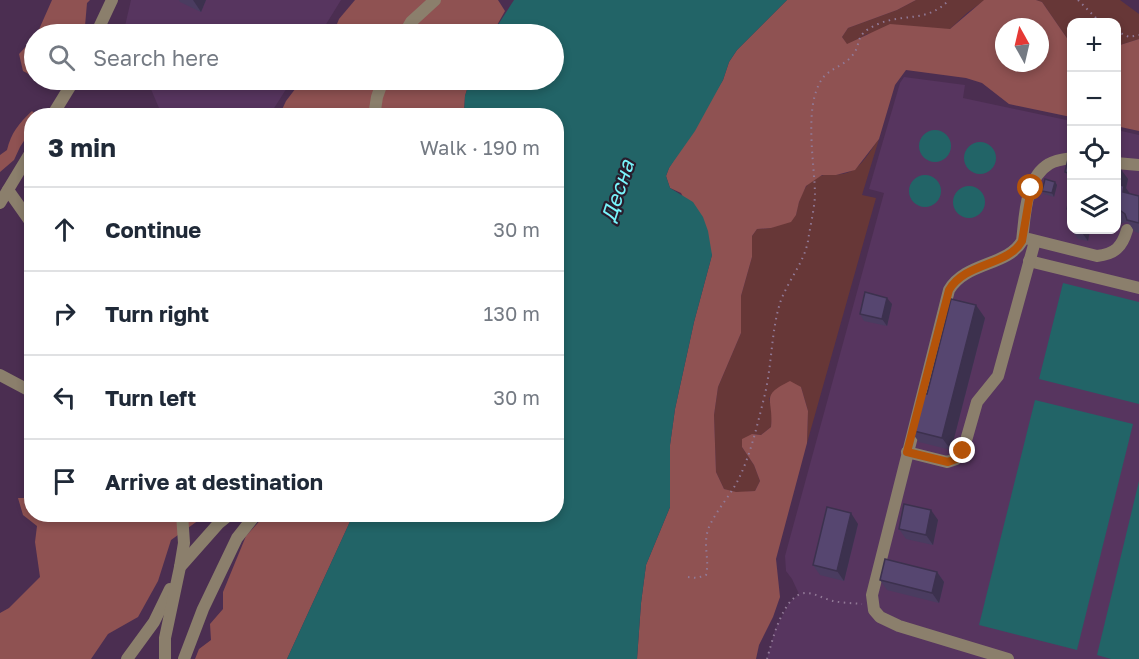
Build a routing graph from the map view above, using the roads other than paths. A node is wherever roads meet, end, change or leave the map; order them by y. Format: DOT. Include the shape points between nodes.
graph roads {
  1 [pos="112,0"];
  2 [pos="435,0"];
  3 [pos="101,24"];
  4 [pos="410,24"];
  5 [pos="68,90"];
  6 [pos="380,90"];
  7 [pos="57,108"];
  8 [pos="375,108"];
  9 [pos="1067,159"];
  10 [pos="24,163"];
  11 [pos="1121,163"];
  12 [pos="1139,165"];
  13 [pos="8,190"];
  14 [pos="0,203"];
  15 [pos="24,213"];
  16 [pos="1127,230"];
  17 [pos="1022,238"];
  18 [pos="1035,241"];
  19 [pos="1029,261"];
  20 [pos="1139,288"];
  21 [pos="0,375"];
  22 [pos="24,388"];
  23 [pos="907,452"];
  24 [pos="183,522"];
  25 [pos="218,522"];
  26 [pos="250,522"];
  27 [pos="180,567"];
  28 [pos="127,659"];
  29 [pos="165,659"];
  30 [pos="184,659"];
  31 [pos="1008,659"];
  1 -- 3 [label="street"];
  2 -- 4 [label="street"];
  5 -- 7 [label="street"];
  6 -- 8 [label="street"];
  9 -- 17 [label="street" via="1051,162 1036,177"];
  10 -- 13 [label="street"];
  11 -- 12 [label="street"];
  13 -- 14 [label="street"];
  13 -- 15 [label="street"];
  16 -- 18 [label="street" via="1123,243 1108,255 1097,256"];
  17 -- 18 [label="street"];
  17 -- 23 [label="street" via="1010,254 971,270 952,283"];
  18 -- 19 [label="street"];
  19 -- 20 [label="street"];
  19 -- 23 [label="street" via="998,376 977,402 963,451 948,462"];
  21 -- 22 [label="street"];
  23 -- 31 [label="street" via="872,595 874,610 899,626"];
  24 -- 27 [label="street"];
  25 -- 27 [label="street"];
  26 -- 30 [label="street" via="237,538"];
  27 -- 28 [label="street" via="154,622"];
  27 -- 29 [label="street" via="165,638"];
}
